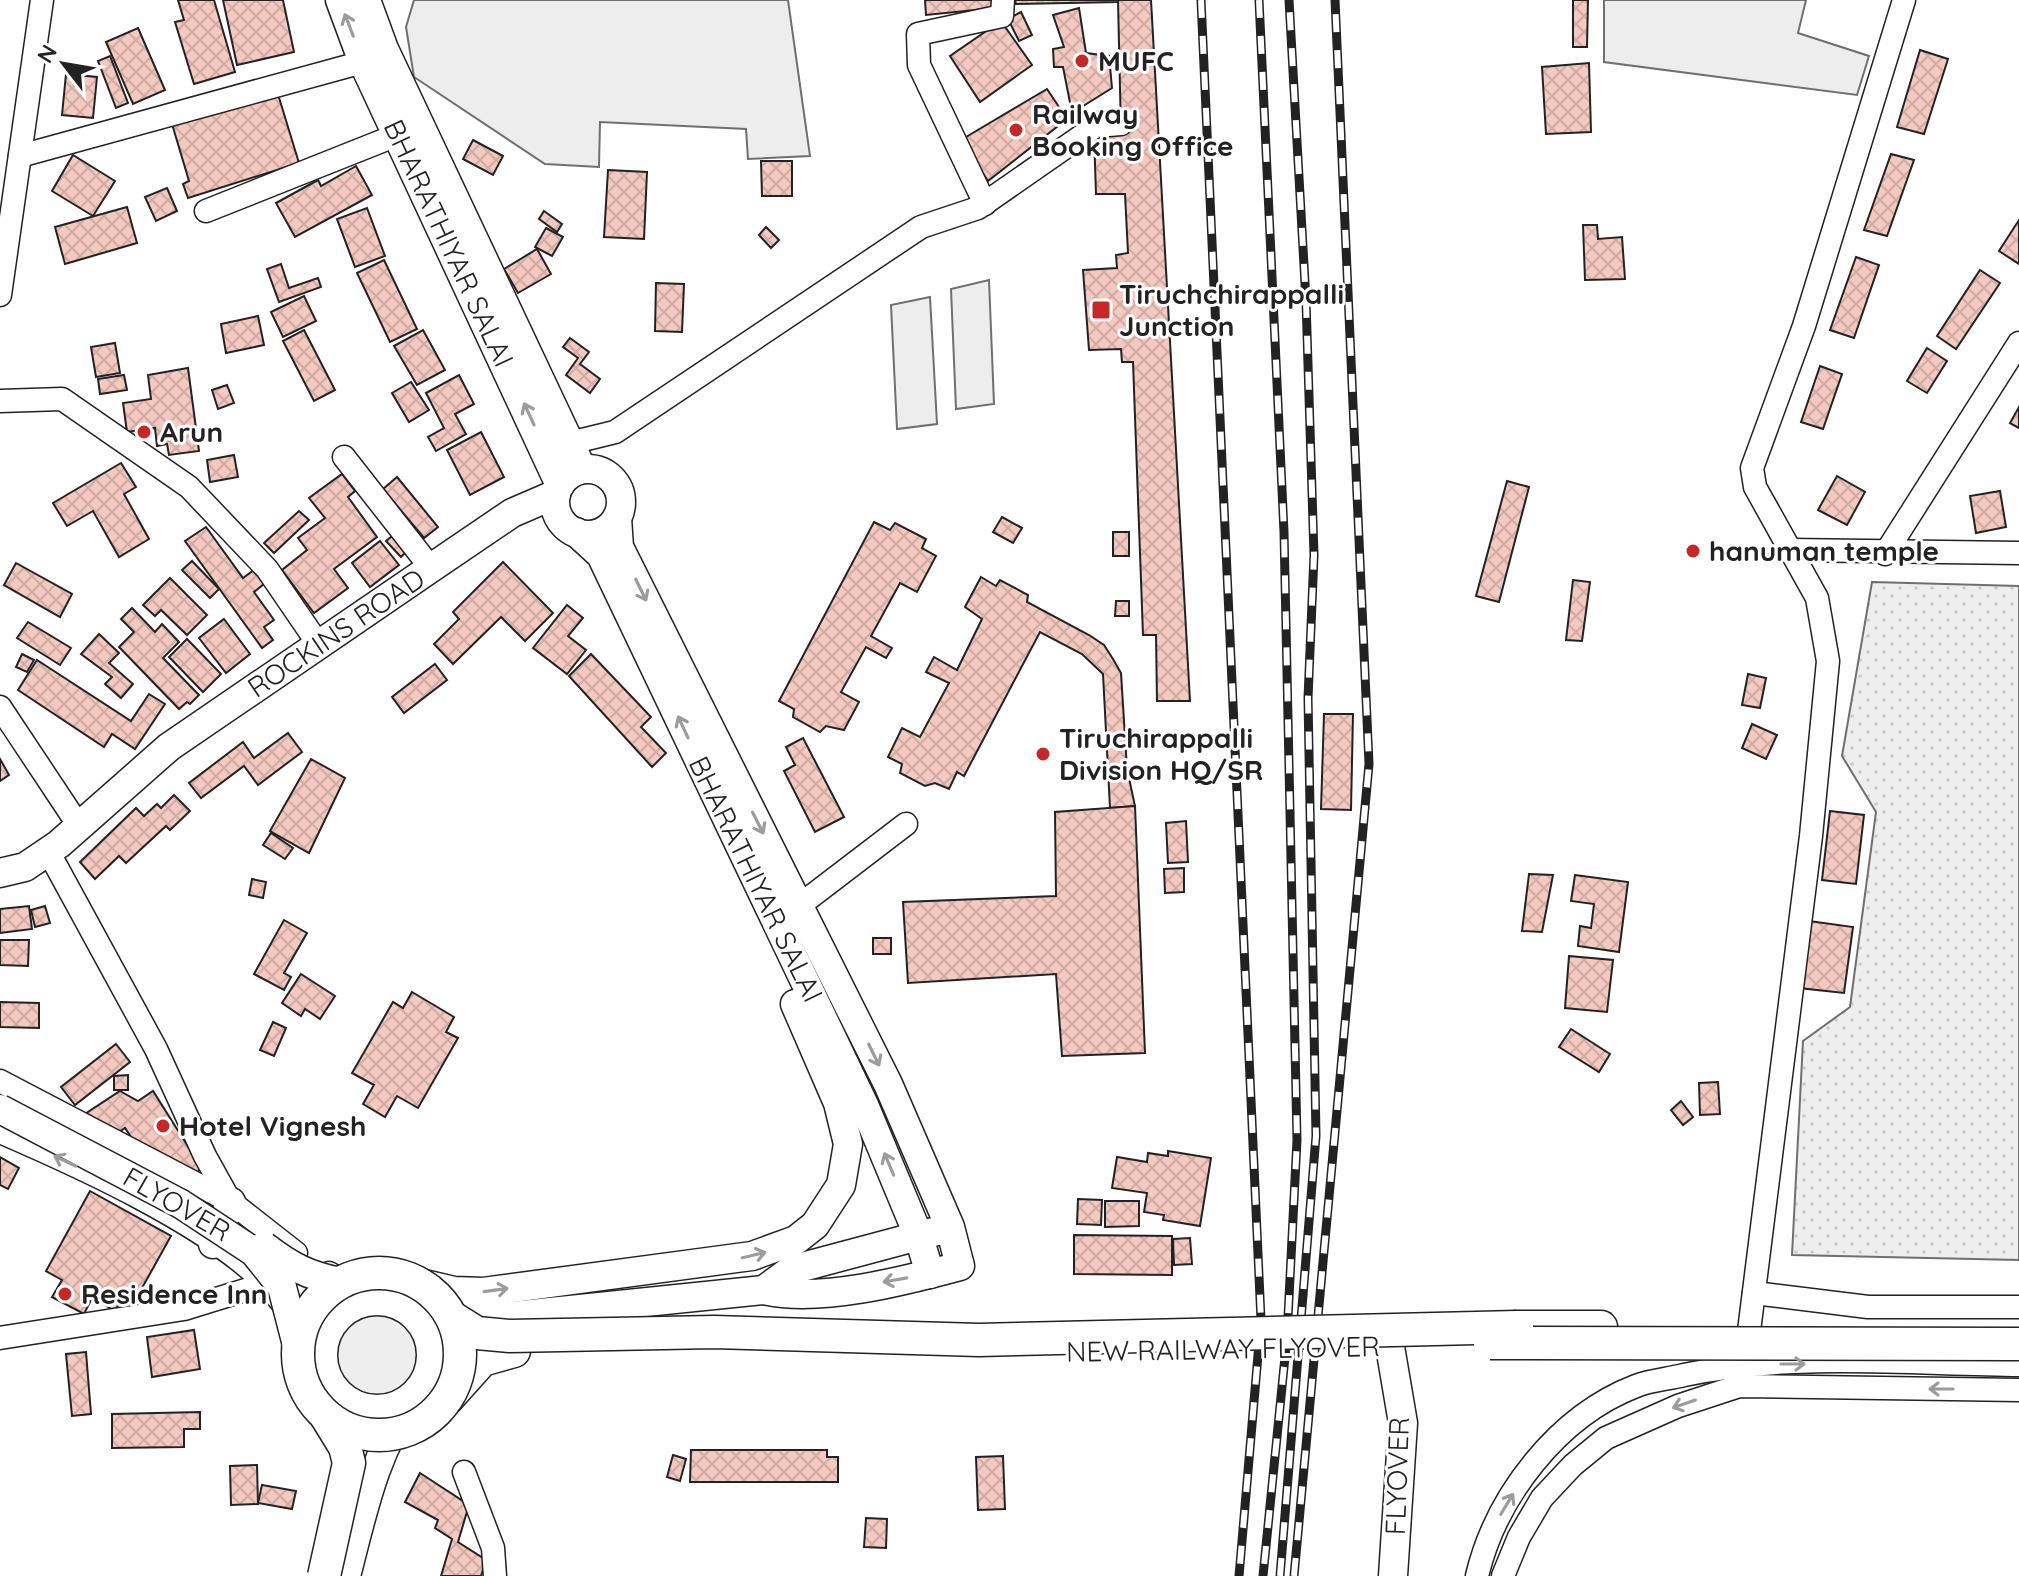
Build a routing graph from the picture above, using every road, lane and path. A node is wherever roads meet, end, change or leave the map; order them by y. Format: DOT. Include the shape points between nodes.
graph roads {
  1 [pos="42,0"];
  2 [pos="340,0"];
  3 [pos="366,0"];
  4 [pos="1003,0"];
  5 [pos="1904,0"];
  6 [pos="363,62"];
  7 [pos="1121,124"];
  8 [pos="397,135"];
  9 [pos="20,156"];
  10 [pos="985,204"];
  11 [pos="206,211"];
  12 [pos="0,295"];
  13 [pos="2019,343"];
  14 [pos="0,401"];
  15 [pos="570,443"];
  16 [pos="344,457"];
  17 [pos="566,499"];
  18 [pos="617,518"];
  19 [pos="1790,550"];
  20 [pos="2019,553"];
  21 [pos="1885,554"];
  22 [pos="431,568"];
  23 [pos="319,645"];
  24 [pos="0,707"];
  25 [pos="125,786"];
  26 [pos="906,824"];
  27 [pos="79,826"];
  28 [pos="48,851"];
  29 [pos="0,873"];
  30 [pos="800,905"];
  31 [pos="780,932"];
  32 [pos="0,1081"];
  33 [pos="0,1095"];
  34 [pos="0,1109"];
  35 [pos="0,1132"];
  36 [pos="231,1202"];
  37 [pos="950,1227"];
  38 [pos="919,1237"];
  39 [pos="213,1244"];
  40 [pos="930,1274"];
  41 [pos="341,1282"];
  42 [pos="265,1284"];
  43 [pos="764,1290"];
  44 [pos="1754,1293"];
  45 [pos="398,1296"];
  46 [pos="2019,1307"];
  47 [pos="501,1317"];
  48 [pos="453,1318"];
  49 [pos="2019,1326"];
  50 [pos="1398,1337"];
  51 [pos="0,1338"];
  52 [pos="2019,1344"];
  53 [pos="316,1362"];
  54 [pos="1745,1363"];
  55 [pos="2019,1365"];
  56 [pos="432,1386"];
  57 [pos="1739,1386"];
  58 [pos="2019,1390"];
  59 [pos="326,1415"];
  60 [pos="393,1434"];
  61 [pos="464,1472"];
  62 [pos="315,1576"];
  63 [pos="324,1576"];
  64 [pos="337,1576"];
  65 [pos="346,1576"];
  66 [pos="495,1576"];
  67 [pos="1393,1576"];
  68 [pos="1409,1576"];
  69 [pos="1477,1576"];
  70 [pos="1503,1576"];
  1 -- 9 [label="street"];
  6 -- 2 [label="main road, BHARATHIYAR SALAI, one-way"];
  3 -- 15 [label="main road, BHARATHIYAR SALAI" via="384,49"];
  4 -- 10 [label="street" via="1002,16 918,34 919,65"];
  5 -- 19 [label="street" via="1804,326 1752,468 1755,487"];
  6 -- 8 [label="main road, BHARATHIYAR SALAI"];
  6 -- 9 [label="street"];
  7 -- 10 [label="street" via="1096,126"];
  8 -- 11 [label="street"];
  17 -- 8 [label="main road, BHARATHIYAR SALAI, one-way"];
  9 -- 12 [label="street"];
  10 -- 15 [label="street" via="921,227 615,432"];
  13 -- 21 [label="street"];
  14 -- 23 [label="street" via="62,399 189,487 267,569"];
  15 -- 17 [label="main road, BHARATHIYAR SALAI"];
  16 -- 22 [label="street"];
  17 -- 18 [label="main road" via="595,534"];
  17 -- 18 [label="main road, BHARATHIYAR SALAI" via="601,471 617,486"];
  17 -- 22 [label="main road, ROCKINS ROAD" via="512,513"];
  17 -- 25 [label="main road, ROCKINS ROAD" via="411,597 172,764"];
  31 -- 17 [label="main road, BHARATHIYAR SALAI, one-way" via="601,555"];
  18 -- 30 [label="main road, BHARATHIYAR SALAI, one-way" via="619,547"];
  19 -- 21 [label="street"];
  19 -- 44 [label="street" via="1817,598 1828,661"];
  20 -- 21 [label="street"];
  22 -- 23 [label="main road, ROCKINS ROAD"];
  23 -- 25 [label="main road, ROCKINS ROAD" via="169,747"];
  24 -- 27 [label="street"];
  25 -- 27 [label="main road, ROCKINS ROAD"];
  26 -- 30 [label="street"];
  27 -- 28 [label="main road, ROCKINS ROAD"];
  28 -- 29 [label="main road, ROCKINS ROAD" via="25,867"];
  28 -- 36 [label="street" via="156,1049"];
  30 -- 37 [label="main road, BHARATHIYAR SALAI, one-way" via="888,1084"];
  38 -- 31 [label="main road, BHARATHIYAR SALAI, one-way" via="864,1105"];
  45 -- 31 [label="main road, one-way" via="483,1292 752,1256 796,1240 815,1225 841,1185 847,1163 845,1123 779,967"];
  32 -- 36 [label="street"];
  33 -- 41 [label="main road, FLYOVER, bridge" via="215,1209 292,1268"];
  34 -- 53 [label="main road, FLYOVER, bridge" via="181,1204 254,1252 282,1287"];
  39 -- 35 [label="street, one-way" via="96,1176"];
  36 -- 39 [label="main road"];
  36 -- 45 [label="street" via="310,1263"];
  37 -- 38 [label="main road"];
  37 -- 40 [label="main road, BHARATHIYAR SALAI" via="960,1266"];
  38 -- 40 [label="main road, BHARATHIYAR SALAI"];
  38 -- 43 [label="main road" via="791,1270"];
  39 -- 42 [label="street"];
  40 -- 43 [label="main road, one-way" via="789,1295"];
  41 -- 45 [label="highway, bridge" via="367,1273 394,1273"];
  41 -- 53 [label="highway, bridge" via="319,1299 305,1322"];
  42 -- 51 [label="street" via="184,1309"];
  42 -- 53 [label="street" via="288,1309"];
  43 -- 47 [label="main road"];
  44 -- 46 [label="street" via="1868,1307"];
  44 -- 54 [label="street"];
  45 -- 47 [label="main road" via="465,1319"];
  45 -- 48 [label="highway, bridge" via="438,1297"];
  45 -- 53 [label="main road" via="343,1313"];
  45 -- 56 [label="main road" via="429,1338"];
  47 -- 56 [label="main road" via="461,1333"];
  48 -- 50 [label="highway, NEW RAILWAY FLYOVER, bridge" via="477,1333 510,1336 714,1332 979,1340"];
  48 -- 56 [label="highway, bridge" via="460,1359"];
  49 -- 50 [label="highway, NEW RAILWAY FLYOVER, bridge" via="1517,1327"];
  50 -- 52 [label="highway, NEW RAILWAY FLYOVER, bridge"];
  50 -- 56 [label="highway, NEW RAILWAY FLYOVER, bridge" via="996,1354 686,1348 514,1351 482,1360"];
  50 -- 67 [label="main road, FLYOVER" via="1403,1423"];
  50 -- 68 [label="main road, FLYOVER" via="1415,1422"];
  53 -- 56 [label="main road" via="345,1398 370,1409 389,1408"];
  53 -- 59 [label="highway, bridge" via="300,1374"];
  53 -- 62 [label="main road, FLYOVER" via="345,1436"];
  54 -- 55 [label="street, one-way"];
  54 -- 57 [label="street"];
  69 -- 54 [label="street, one-way" via="1494,1527 1523,1478 1556,1438 1637,1386"];
  56 -- 60 [label="highway, NEW RAILWAY FLYOVER, bridge" via="432,1415"];
  56 -- 65 [label="main road" via="393,1426 372,1472"];
  58 -- 57 [label="street, one-way"];
  57 -- 70 [label="street, one-way" via="1640,1420 1606,1438 1542,1498"];
  59 -- 60 [label="highway, bridge" via="347,1429"];
  59 -- 63 [label="highway, bridge" via="349,1463"];
  60 -- 64 [label="highway" via="362,1474"];
  61 -- 66 [label="street" via="493,1548"];
}
